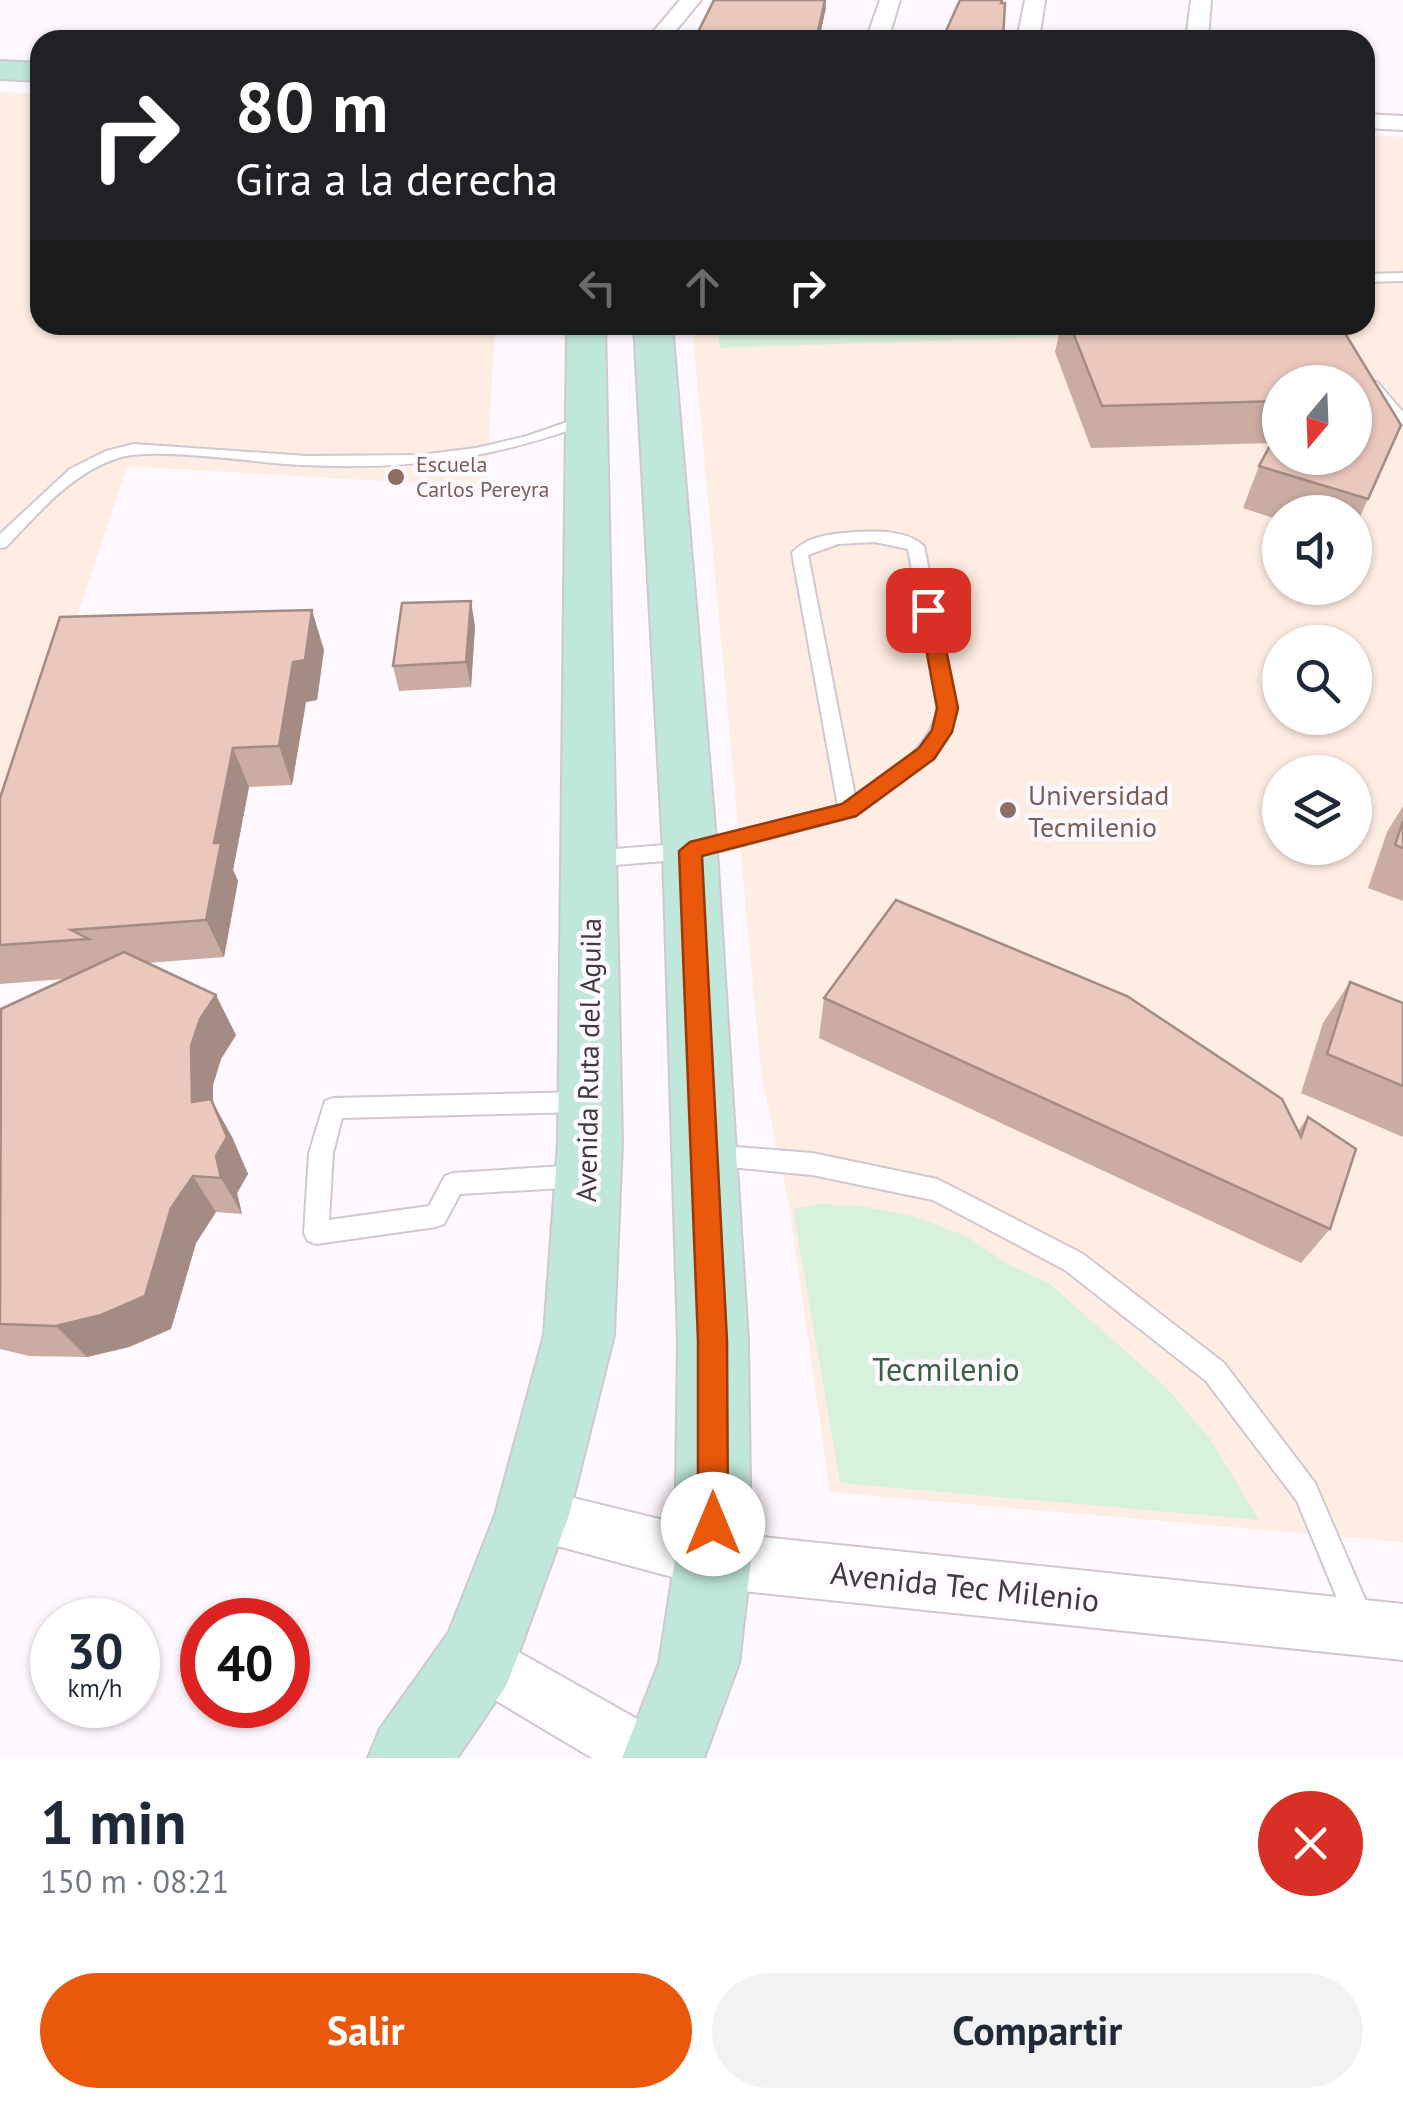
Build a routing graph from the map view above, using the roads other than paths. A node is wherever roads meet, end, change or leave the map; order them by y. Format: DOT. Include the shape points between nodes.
graph roads {
  1 [pos="691,0"];
  2 [pos="890,0"];
  3 [pos="1035,0"];
  4 [pos="1202,0"];
  5 [pos="666,30"];
  6 [pos="880,30"];
  7 [pos="1030,30"];
  8 [pos="1198,30"];
  9 [pos="0,50"];
  10 [pos="30,51"];
  11 [pos="0,70"];
  12 [pos="30,72"];
  13 [pos="1375,121"];
  14 [pos="1403,122"];
  15 [pos="1403,277"];
  16 [pos="1375,278"];
  17 [pos="586,335"];
  18 [pos="655,335"];
  19 [pos="1372,384"];
  20 [pos="587,419"];
  21 [pos="1403,421"];
  22 [pos="0,543"];
  23 [pos="848,810"];
  24 [pos="690,851"];
  25 [pos="590,859"];
  26 [pos="590,1102"];
  27 [pos="703,1154"];
  28 [pos="588,1176"];
  29 [pos="532,1515"];
  30 [pos="713,1560"];
  31 [pos="1384,1630"];
  32 [pos="478,1658"];
  33 [pos="410,1758"];
  34 [pos="648,1758"];
  35 [pos="663,1758"];
  1 -- 5 [label="street"];
  2 -- 6 [label="street"];
  3 -- 7 [label="street"];
  4 -- 8 [label="street"];
  9 -- 10 [label="street"];
  11 -- 12 [label="street"];
  13 -- 14 [label="street"];
  15 -- 16 [label="lane"];
  17 -- 20 [label="street, Avenida Ruta del Aguila"];
  18 -- 24 [label="street"];
  19 -- 21 [label="lane"];
  20 -- 22 [label="lane" via="524,443 403,464 134,448 110,453 81,465"];
  20 -- 25 [label="street, Avenida Ruta del Aguila"];
  23 -- 23 [label="lane" via="800,554 817,540 898,537 916,546 948,708 942,732 926,753"];
  23 -- 24 [label="lane"];
  24 -- 25 [label="lane"];
  24 -- 27 [label="street"];
  25 -- 26 [label="street, Avenida Ruta del Aguila"];
  26 -- 28 [label="street, Avenida Ruta del Aguila"];
  26 -- 28 [label="lane" via="333,1108 321,1153 316,1232 436,1216 453,1184"];
  27 -- 30 [label="street" via="713,1341"];
  27 -- 31 [label="lane" via="812,1164 937,1190 1074,1262 1215,1372 1306,1492"];
  28 -- 29 [label="street, Avenida Ruta del Aguila" via="579,1335"];
  29 -- 30 [label="street, Avenida Tec Milenio"];
  29 -- 32 [label="street, Avenida Ruta del Aguila"];
  30 -- 31 [label="street, Avenida Tec Milenio"];
  30 -- 35 [label="street" via="699,1663"];
  32 -- 33 [label="street, Avenida Ruta del Aguila"];
  32 -- 34 [label="street"];
}
